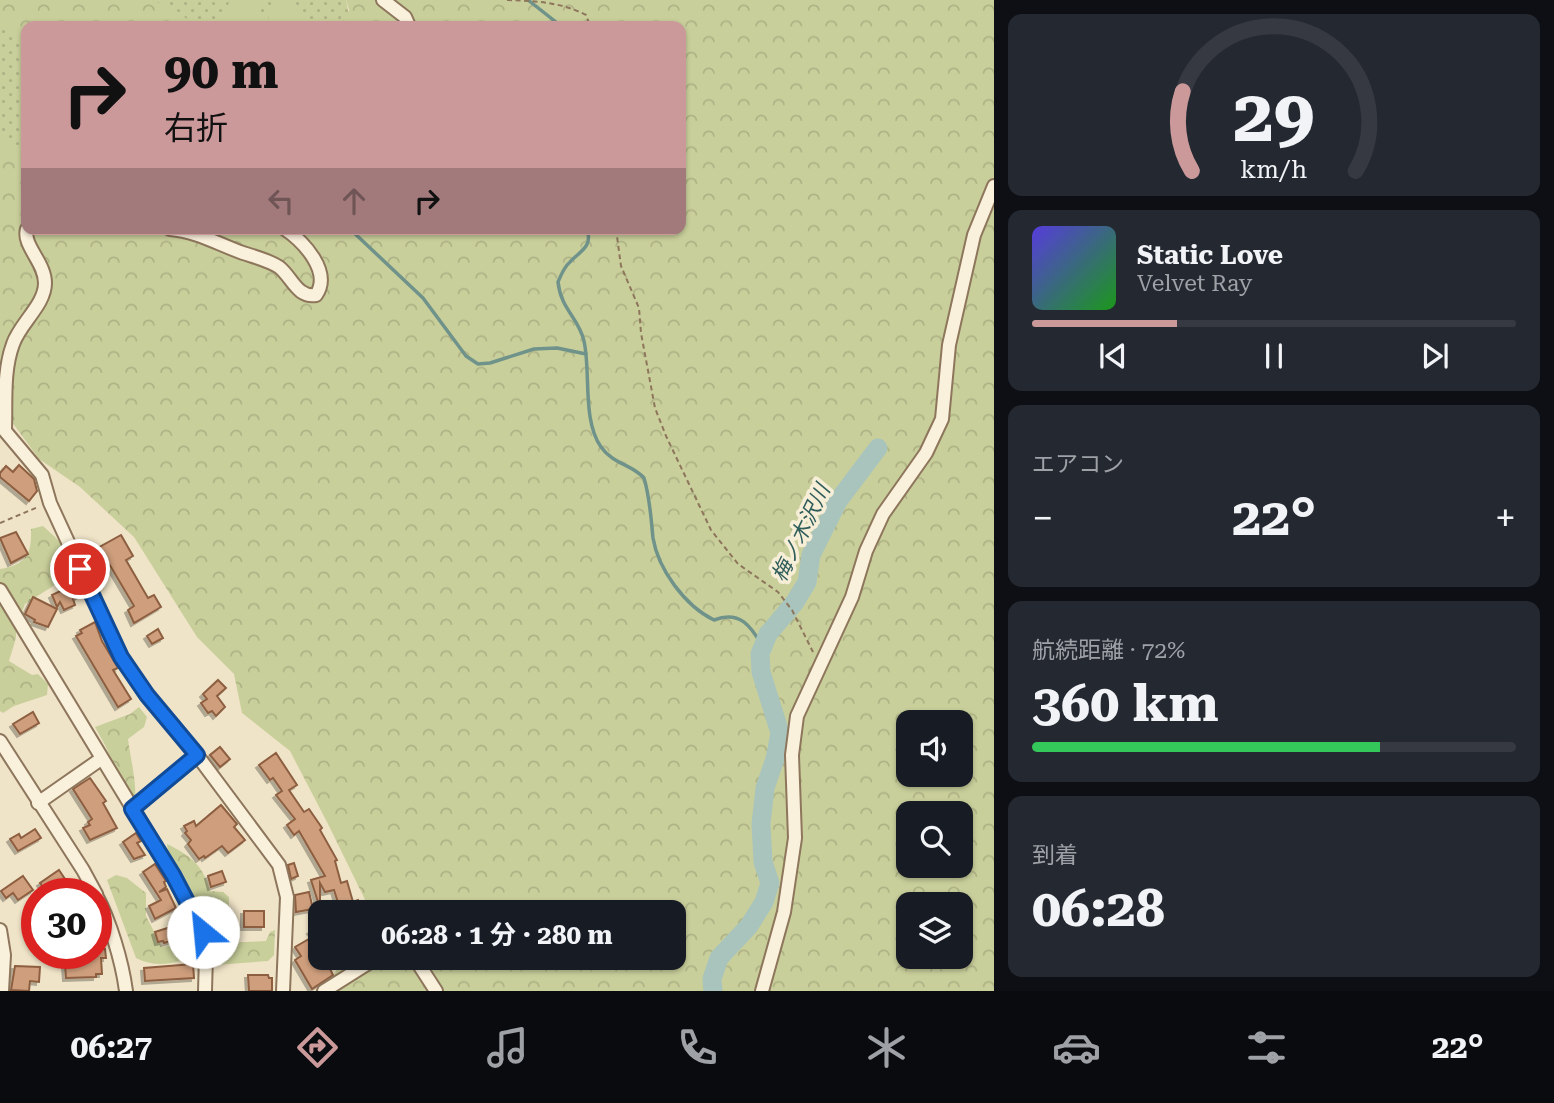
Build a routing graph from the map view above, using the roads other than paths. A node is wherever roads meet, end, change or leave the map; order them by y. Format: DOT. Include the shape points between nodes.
graph roads {
  1 [pos="383,0"];
  2 [pos="407,21"];
  3 [pos="994,186"];
  4 [pos="25,235"];
  5 [pos="201,235"];
  6 [pos="293,235"];
  7 [pos="3,427"];
  8 [pos="0,590"];
  9 [pos="0,741"];
  10 [pos="197,755"];
  11 [pos="101,759"];
  12 [pos="38,803"];
  13 [pos="132,809"];
  14 [pos="87,878"];
  15 [pos="0,930"];
  16 [pos="112,934"];
  17 [pos="357,970"];
  18 [pos="422,970"];
  19 [pos="2,991"];
  20 [pos="125,991"];
  21 [pos="205,991"];
  22 [pos="283,991"];
  23 [pos="324,991"];
  24 [pos="436,991"];
  25 [pos="762,991"];
  1 -- 2 [label="street"];
  3 -- 25 [label="street" via="974,234 949,345 942,419 926,453 883,514 852,597 797,716 792,755 795,838 784,912"];
  4 -- 7 [label="street" via="46,282 13,344"];
  5 -- 6 [label="street" via="278,267 300,293 316,295 322,276"];
  7 -- 10 [label="street" via="42,475 50,503 121,657"];
  8 -- 11 [label="street"];
  9 -- 12 [label="street"];
  10 -- 13 [label="street"];
  10 -- 22 [label="street" via="279,865 287,897"];
  11 -- 12 [label="street"];
  11 -- 13 [label="street"];
  12 -- 14 [label="street"];
  13 -- 21 [label="street" via="203,932"];
  15 -- 19 [label="street"];
  16 -- 20 [label="street"];
  17 -- 23 [label="street"];
  18 -- 24 [label="street"];
}
